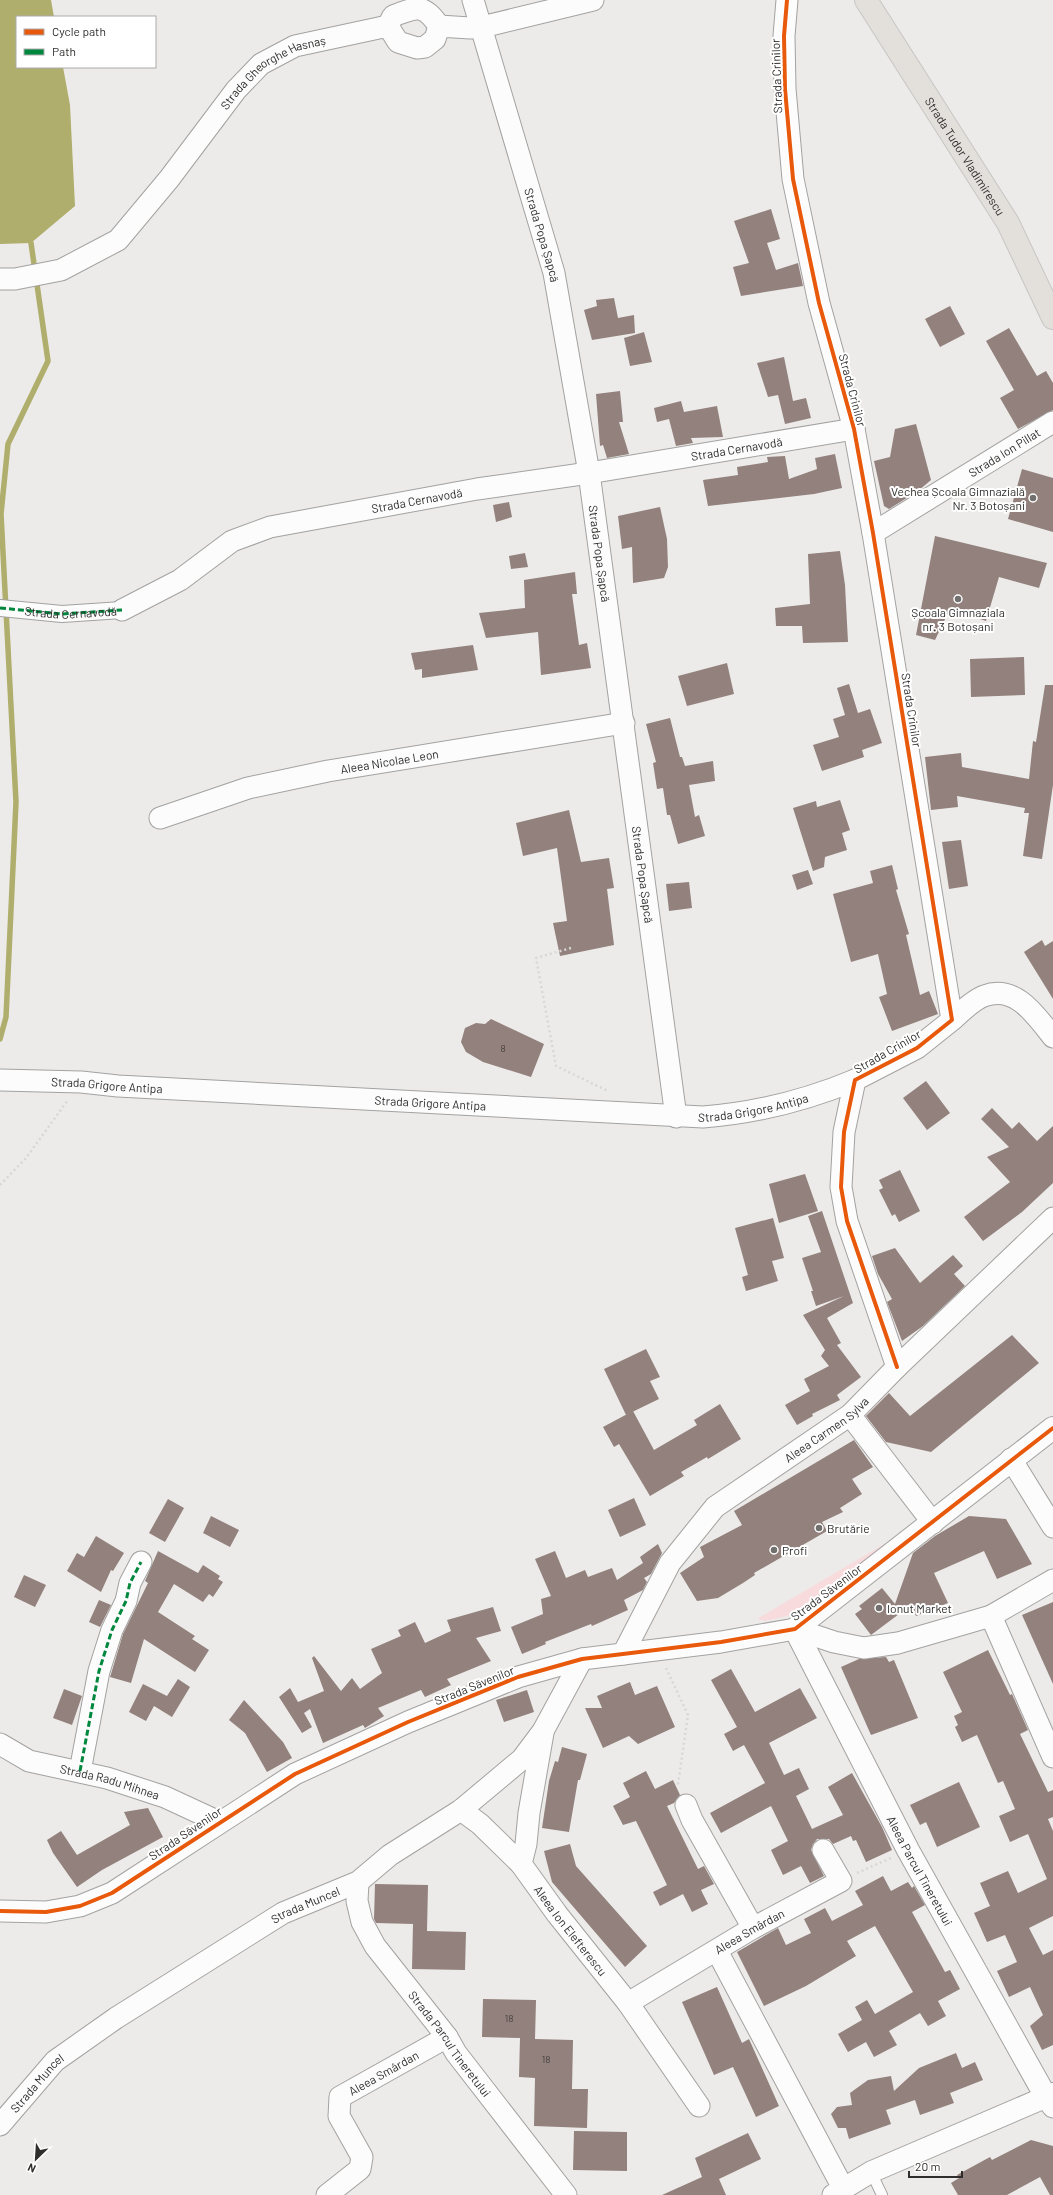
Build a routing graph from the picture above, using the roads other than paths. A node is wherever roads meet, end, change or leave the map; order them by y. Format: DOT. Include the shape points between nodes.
graph roads {
  1 [pos="473,0"];
  2 [pos="593,0"];
  3 [pos="787,0"];
  4 [pos="866,0"];
  5 [pos="388,26"];
  6 [pos="439,26"];
  7 [pos="482,27"];
  8 [pos="8,279"];
  9 [pos="1053,318"];
  10 [pos="1053,422"];
  11 [pos="854,430"];
  12 [pos="589,473"];
  13 [pos="873,533"];
  14 [pos="0,608"];
  15 [pos="122,610"];
  16 [pos="624,723"];
  17 [pos="160,818"];
  18 [pos="952,1020"];
  19 [pos="1053,1037"];
  20 [pos="0,1080"];
  21 [pos="855,1080"];
  22 [pos="676,1116"];
  23 [pos="1053,1218"];
  24 [pos="897,1367"];
  25 [pos="850,1415"];
  26 [pos="1053,1428"];
  27 [pos="1011,1459"];
  28 [pos="933,1523"];
  29 [pos="1053,1527"];
  30 [pos="141,1562"];
  31 [pos="1053,1580"];
  32 [pos="991,1616"];
  33 [pos="795,1629"];
  34 [pos="623,1654"];
  35 [pos="582,1659"];
  36 [pos="543,1731"];
  37 [pos="0,1744"];
  38 [pos="1053,1756"];
  39 [pos="80,1771"];
  40 [pos="686,1805"];
  41 [pos="461,1810"];
  42 [pos="219,1822"];
  43 [pos="823,1850"];
  44 [pos="521,1864"];
  45 [pos="358,1882"];
  46 [pos="0,1911"];
  47 [pos="753,1928"];
  48 [pos="717,1950"];
  49 [pos="628,2003"];
  50 [pos="447,2037"];
  51 [pos="1051,2099"];
  52 [pos="699,2106"];
  53 [pos="0,2125"];
  54 [pos="871,2172"];
  55 [pos="838,2192"];
  56 [pos="326,2195"];
  57 [pos="566,2195"];
  58 [pos="882,2195"];
  1 -- 7 [label="street, Strada Popa Șapcă"];
  2 -- 7 [label="street"];
  3 -- 11 [label="street, Strada Crinilor" via="784,36 785,89 794,179 819,303"];
  4 -- 9 [label="main road, Strada Tudor Vladimirescu" via="1008,223"];
  5 -- 6 [label="street" via="393,16 421,9 428,11"];
  5 -- 6 [label="street" via="398,42 417,48 434,39"];
  5 -- 8 [label="street, Strada Gheorghe Hasnaș" via="296,46 261,64 236,90 118,240 61,270"];
  6 -- 7 [label="street"];
  7 -- 12 [label="street, Strada Popa Șapcă" via="554,272"];
  10 -- 13 [label="street, Strada Ion Pillat"];
  11 -- 12 [label="street, Strada Cernavodă"];
  11 -- 13 [label="street, Strada Crinilor"];
  12 -- 15 [label="street, Strada Cernavodă" via="477,489 270,527 232,541 180,580"];
  12 -- 16 [label="street, Strada Popa Șapcă"];
  13 -- 18 [label="street, Strada Crinilor"];
  14 -- 15 [label="street, Strada Cernavodă" via="62,614"];
  16 -- 17 [label="street, Aleea Nicolae Leon" via="328,771 248,788"];
  16 -- 22 [label="street, Strada Popa Șapcă"];
  18 -- 19 [label="street" via="984,996 1013,996 1029,1007"];
  18 -- 21 [label="street, Strada Crinilor" via="917,1048"];
  20 -- 22 [label="street, Strada Grigore Antipa" via="81,1082"];
  21 -- 22 [label="street, Strada Grigore Antipa" via="833,1090 743,1114"];
  21 -- 24 [label="street, Strada Crinilor" via="844,1132 841,1187 847,1221"];
  23 -- 24 [label="street, Aleea Carmen Sylva"];
  24 -- 25 [label="street, Aleea Carmen Sylva"];
  25 -- 28 [label="street"];
  25 -- 34 [label="street, Aleea Carmen Sylva" via="715,1507 670,1563"];
  26 -- 27 [label="street, Strada Săvenilor"];
  27 -- 28 [label="street, Strada Săvenilor"];
  27 -- 29 [label="street"];
  28 -- 33 [label="street, Strada Săvenilor"];
  30 -- 39 [label="street" via="130,1583 126,1601 112,1630 99,1671"];
  31 -- 32 [label="street"];
  32 -- 33 [label="street" via="898,1644 864,1648 834,1642"];
  32 -- 38 [label="street"];
  33 -- 34 [label="street, Strada Săvenilor"];
  33 -- 51 [label="street, Aleea Parcul Tineretului" via="908,1850"];
  34 -- 35 [label="street, Strada Săvenilor"];
  35 -- 36 [label="street, Strada Muncel"];
  35 -- 42 [label="street, Strada Săvenilor" via="518,1677 408,1722 295,1774"];
  36 -- 41 [label="street, Strada Muncel" via="522,1759"];
  36 -- 44 [label="street"];
  37 -- 39 [label="street, Strada Radu Mihnea" via="29,1761"];
  39 -- 42 [label="street, Strada Radu Mihnea" via="165,1797"];
  40 -- 47 [label="street"];
  41 -- 44 [label="street, Aleea Ion Elefterescu" via="480,1824"];
  41 -- 45 [label="street, Strada Muncel" via="390,1855"];
  42 -- 46 [label="street, Strada Săvenilor" via="112,1893 80,1906 46,1912"];
  43 -- 47 [label="street, Aleea Smârdan" via="841,1881"];
  44 -- 49 [label="street, Aleea Ion Elefterescu"];
  45 -- 50 [label="street, Strada Parcul Tineretului" via="357,1901 362,1922 376,1946"];
  45 -- 53 [label="street, Strada Muncel" via="283,1913 116,2018 55,2061"];
  47 -- 48 [label="street, Aleea Smârdan"];
  48 -- 49 [label="street, Aleea Smârdan"];
  48 -- 55 [label="street"];
  49 -- 52 [label="street, Aleea Ion Elefterescu"];
  50 -- 56 [label="street, Aleea Smârdan" via="340,2097 339,2116 362,2157 360,2168"];
  50 -- 57 [label="street, Strada Parcul Tineretului" via="456,2053"];
  51 -- 54 [label="street"];
  54 -- 55 [label="street"];
  54 -- 58 [label="lane"];
}
